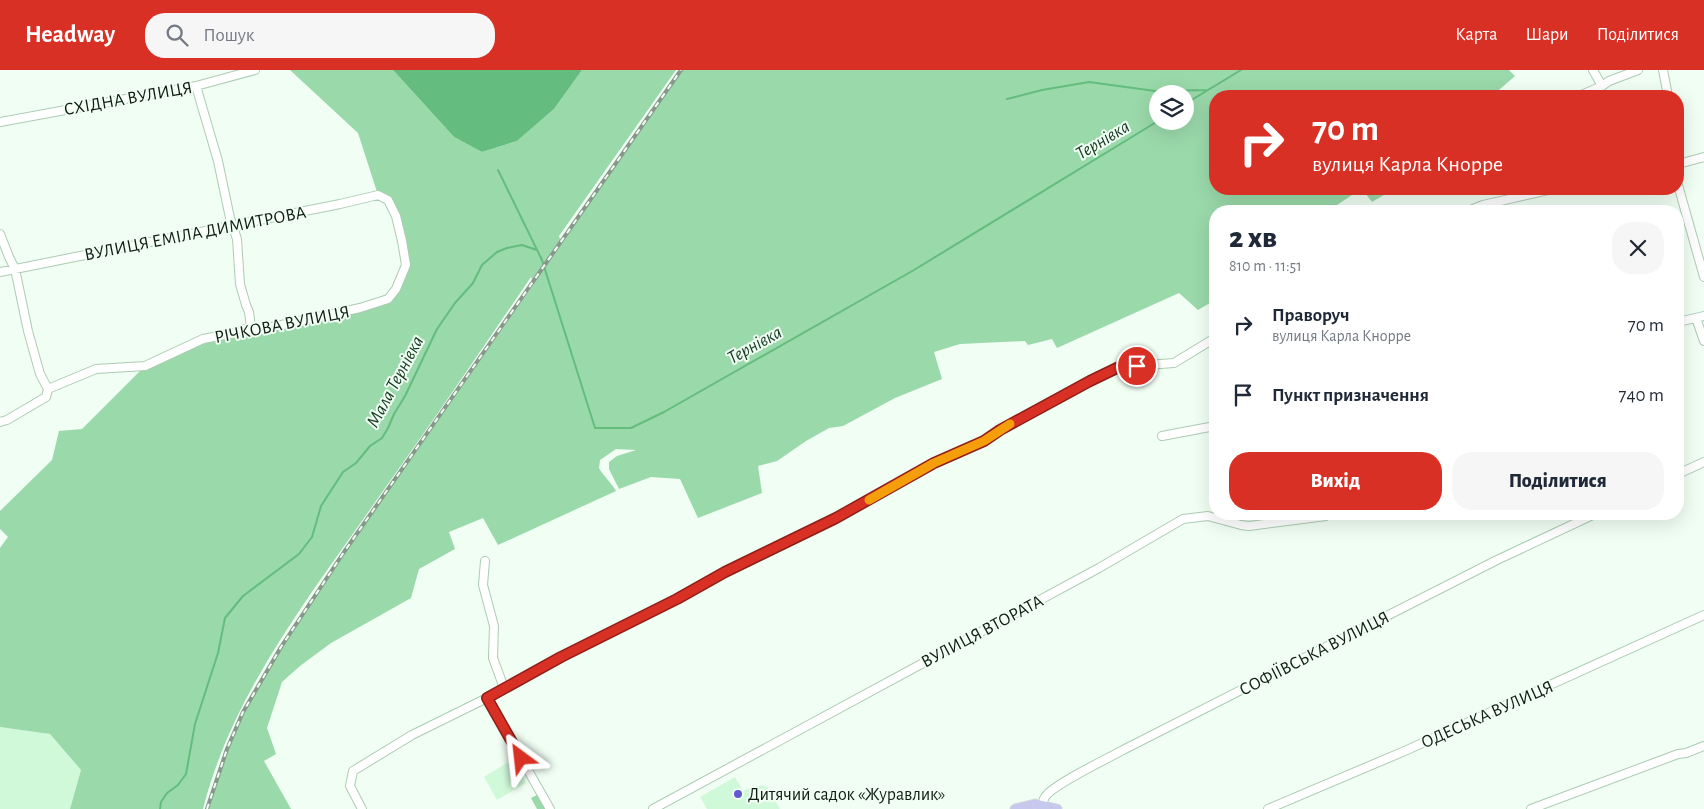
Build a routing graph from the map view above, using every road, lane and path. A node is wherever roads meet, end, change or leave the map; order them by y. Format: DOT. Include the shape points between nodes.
graph roads {
  1 [pos="255,70"];
  2 [pos="1593,70"];
  3 [pos="1638,70"];
  4 [pos="1663,70"];
  5 [pos="196,86"];
  6 [pos="1602,86"];
  7 [pos="1593,90"];
  8 [pos="1667,90"];
  9 [pos="0,122"];
  10 [pos="1704,157"];
  11 [pos="1684,163"];
  12 [pos="1525,195"];
  13 [pos="388,200"];
  14 [pos="1481,205"];
  15 [pos="1684,206"];
  16 [pos="233,226"];
  17 [pos="0,234"];
  18 [pos="15,269"];
  19 [pos="0,272"];
  20 [pos="1704,278"];
  21 [pos="1700,317"];
  22 [pos="1684,321"];
  23 [pos="251,327"];
  24 [pos="1704,341"];
  25 [pos="1209,342"];
  26 [pos="48,389"];
  27 [pos="0,422"];
  28 [pos="1209,427"];
  29 [pos="1162,436"];
  30 [pos="1704,462"];
  31 [pos="1684,471"];
  32 [pos="1209,516"];
  33 [pos="1223,520"];
  34 [pos="1295,520"];
  35 [pos="1581,520"];
  36 [pos="485,561"];
  37 [pos="1704,615"];
  38 [pos="504,688"];
  39 [pos="487,698"];
  40 [pos="1704,746"];
  41 [pos="1042,805"];
  42 [pos="362,809"];
  43 [pos="550,809"];
  44 [pos="653,809"];
  45 [pos="1015,809"];
  46 [pos="1056,809"];
  47 [pos="1268,809"];
  48 [pos="1530,809"];
  1 -- 5 [label="street, СХІДНА ВУЛИЦЯ"];
  2 -- 6 [label="street"];
  3 -- 6 [label="street"];
  4 -- 8 [label="street"];
  5 -- 9 [label="street, СХІДНА ВУЛИЦЯ"];
  5 -- 16 [label="street"];
  6 -- 7 [label="street"];
  10 -- 11 [label="street"];
  12 -- 14 [label="street"];
  13 -- 16 [label="street, ВУЛИЦЯ ЕМІЛА ДИМИТРОВА" via="378,195"];
  13 -- 23 [label="street, РІЧКОВА ВУЛИЦЯ" via="396,216 406,264 396,289 388,299 263,329"];
  15 -- 20 [label="street"];
  16 -- 18 [label="street, ВУЛИЦЯ ЕМІЛА ДИМИТРОВА"];
  16 -- 23 [label="street" via="238,246 240,284"];
  17 -- 18 [label="street"];
  18 -- 19 [label="street, ВУЛИЦЯ ЕМІЛА ДИМИТРОВА"];
  18 -- 26 [label="street" via="28,331 40,374"];
  21 -- 22 [label="street"];
  21 -- 24 [label="street"];
  23 -- 26 [label="street, РІЧКОВА ВУЛИЦЯ" via="204,339 145,366 96,369"];
  25 -- 38 [label="street" via="1174,363 1119,367 1097,377 984,441 934,463 836,518 725,572"];
  26 -- 27 [label="street, РІЧКОВА ВУЛИЦЯ" via="46,397"];
  28 -- 29 [label="street"];
  30 -- 31 [label="street"];
  32 -- 44 [label="street, ВУЛИЦЯ ВТОРАТА" via="1183,519 1099,568"];
  33 -- 34 [label="street, ВУЛИЦЯ ВТОРАТА" via="1249,526"];
  35 -- 41 [label="street, СОФІЇВСЬКА ВУЛИЦЯ" via="1114,755 1050,792"];
  36 -- 38 [label="street" via="483,584 494,626 493,658"];
  37 -- 47 [label="street, ОДЕСЬКА ВУЛИЦЯ" via="1399,754"];
  38 -- 39 [label="street"];
  39 -- 42 [label="street" via="412,735 353,771 350,786"];
  39 -- 43 [label="street"];
  40 -- 48 [label="street"];
  41 -- 45 [label="main road"];
  41 -- 46 [label="main road"];
}
